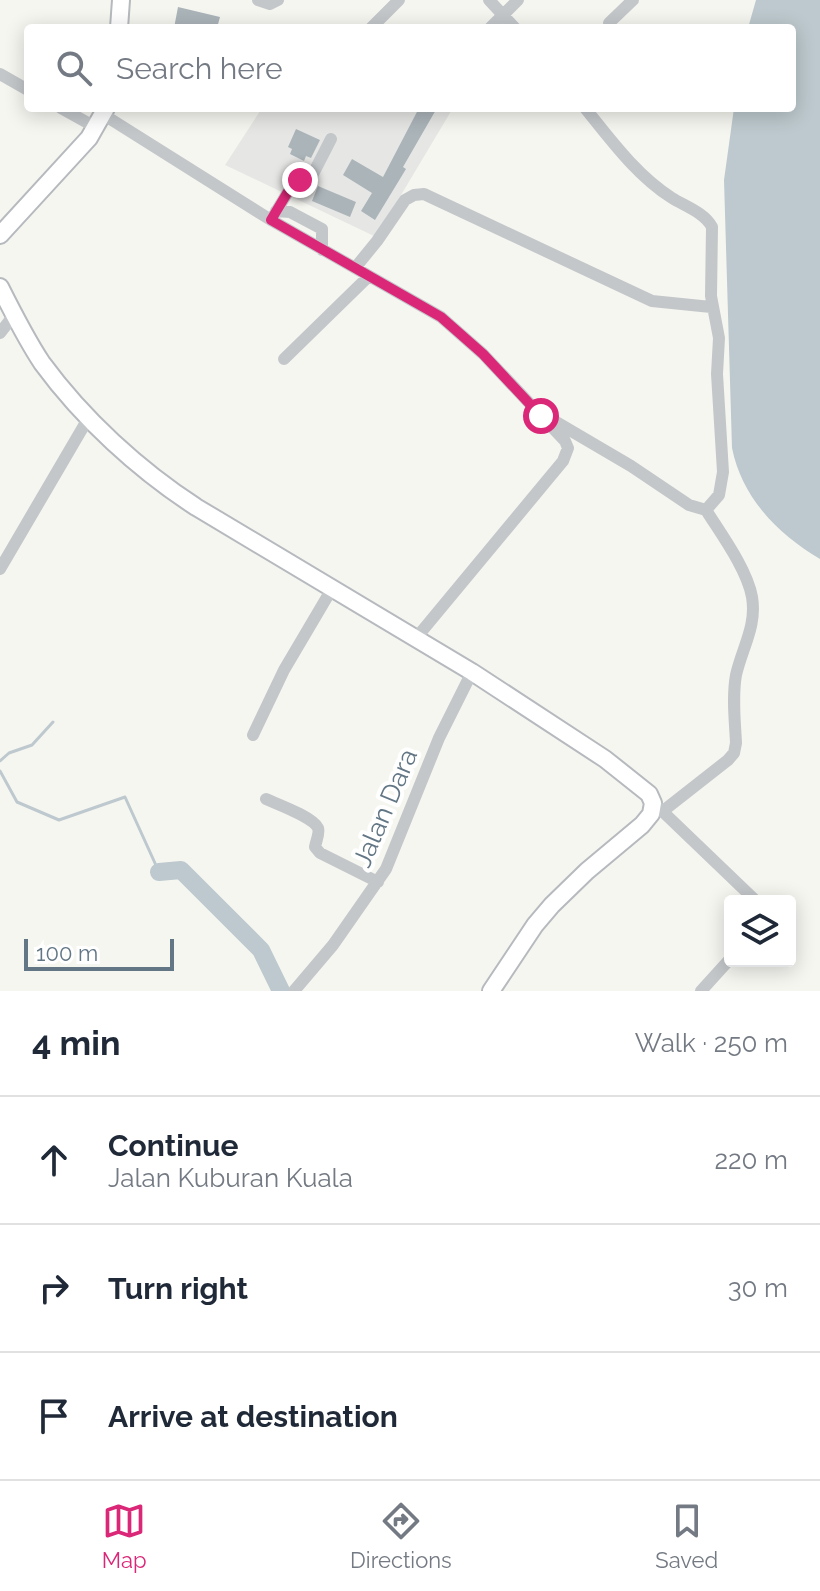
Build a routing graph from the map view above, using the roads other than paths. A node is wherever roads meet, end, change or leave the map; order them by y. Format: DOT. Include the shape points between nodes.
graph roads {
  1 [pos="121,0"];
  2 [pos="258,0"];
  3 [pos="278,0"];
  4 [pos="399,0"];
  5 [pos="489,0"];
  6 [pos="518,0"];
  7 [pos="633,0"];
  8 [pos="503,15"];
  9 [pos="609,23"];
  10 [pos="119,24"];
  11 [pos="375,24"];
  12 [pos="494,24"];
  13 [pos="511,24"];
  14 [pos="0,74"];
  15 [pos="24,88"];
  16 [pos="79,112"];
  17 [pos="588,112"];
  18 [pos="102,117"];
  19 [pos="331,139"];
  20 [pos="274,216"];
  21 [pos="0,235"];
  22 [pos="355,268"];
  23 [pos="369,276"];
  24 [pos="0,287"];
  25 [pos="711,307"];
  26 [pos="14,315"];
  27 [pos="0,333"];
  28 [pos="284,359"];
  29 [pos="535,410"];
  30 [pos="89,417"];
  31 [pos="706,510"];
  32 [pos="0,569"];
  33 [pos="333,587"];
  34 [pos="417,637"];
  35 [pos="472,672"];
  36 [pos="253,735"];
  37 [pos="266,799"];
  38 [pos="658,807"];
  39 [pos="378,882"];
  40 [pos="750,895"];
  41 [pos="724,966"];
  42 [pos="297,988"];
  43 [pos="491,991"];
  44 [pos="701,991"];
  1 -- 10 [label="main road"];
  2 -- 3 [label="street"];
  4 -- 11 [label="street"];
  5 -- 8 [label="street"];
  6 -- 8 [label="street"];
  7 -- 9 [label="street"];
  8 -- 12 [label="street"];
  8 -- 13 [label="street"];
  14 -- 15 [label="street"];
  16 -- 18 [label="street"];
  17 -- 25 [label="street" via="647,177 709,222 714,234"];
  18 -- 20 [label="street"];
  18 -- 21 [label="main road"];
  19 -- 20 [label="street" via="312,176 294,182"];
  20 -- 22 [label="street"];
  22 -- 23 [label="street"];
  22 -- 25 [label="street" via="405,200 424,194 643,298"];
  23 -- 28 [label="street"];
  23 -- 29 [label="street" via="441,317"];
  24 -- 26 [label="main road"];
  25 -- 31 [label="street" via="719,338 723,472 719,495"];
  26 -- 27 [label="street"];
  26 -- 30 [label="main road" via="42,363"];
  29 -- 31 [label="street" via="689,505"];
  29 -- 34 [label="street" via="565,441 567,454"];
  30 -- 32 [label="street"];
  30 -- 33 [label="main road" via="182,498"];
  31 -- 38 [label="street" via="751,593 749,639 736,675 736,743 728,760"];
  33 -- 34 [label="main road"];
  33 -- 36 [label="street"];
  34 -- 35 [label="main road"];
  35 -- 38 [label="main road" via="640,784"];
  35 -- 39 [label="street, Jalan Dara"];
  37 -- 39 [label="street" via="317,826 315,847 320,853"];
  38 -- 40 [label="street"];
  38 -- 43 [label="main road" via="538,921"];
  39 -- 42 [label="street, Jalan Dara"];
  41 -- 44 [label="street"];
}
